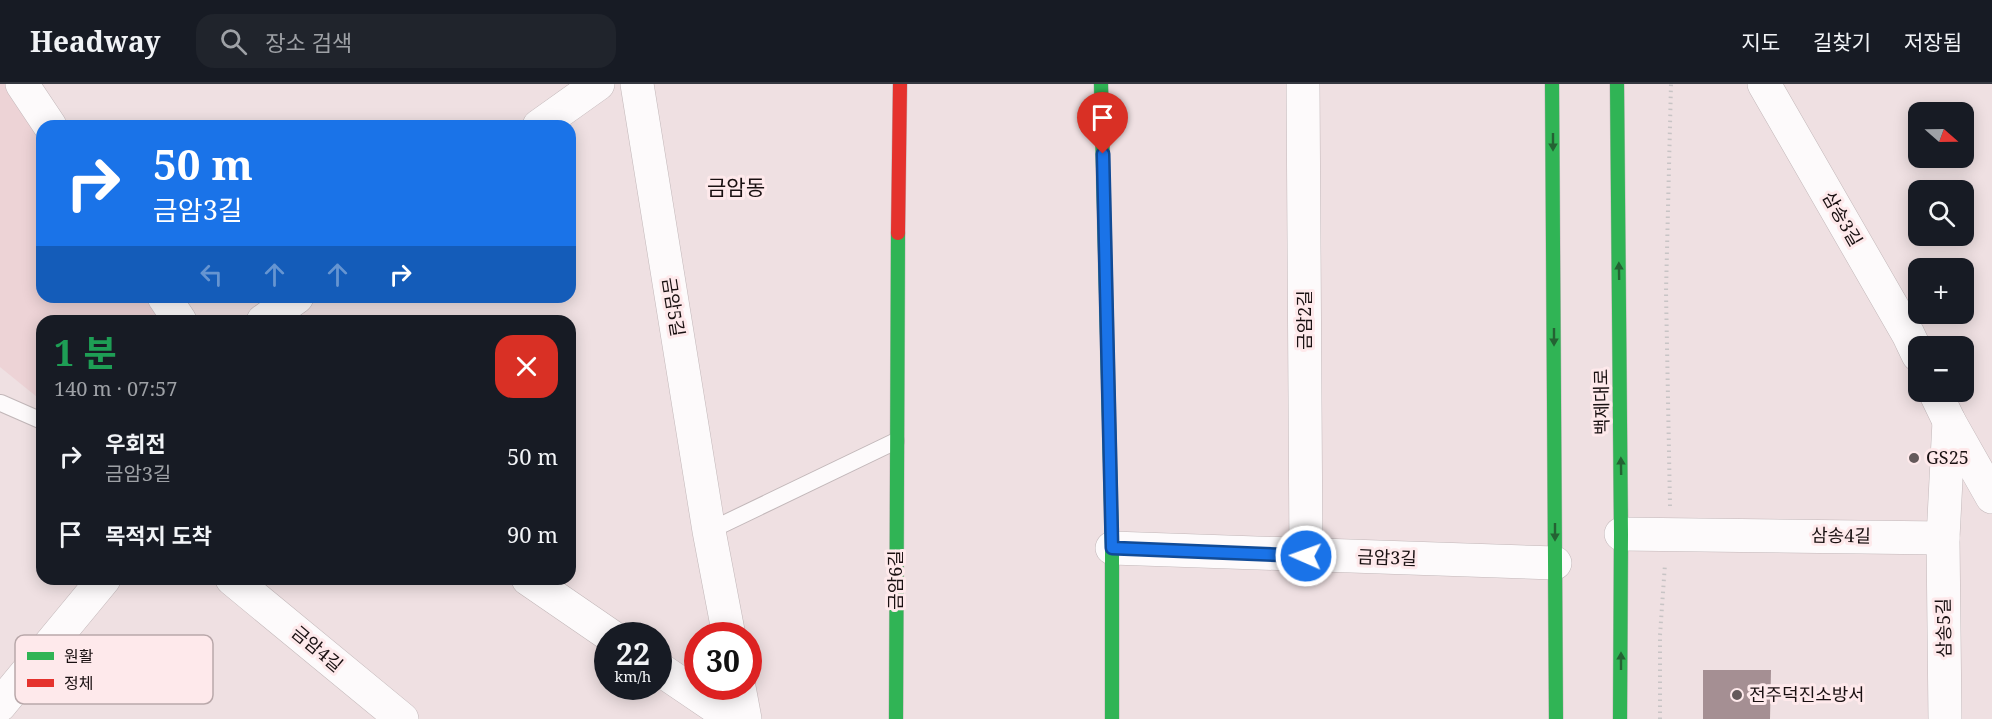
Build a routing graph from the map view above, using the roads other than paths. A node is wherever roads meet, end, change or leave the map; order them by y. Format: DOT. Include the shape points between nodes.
graph roads {
  1 [pos="22,84"];
  2 [pos="598,84"];
  3 [pos="637,84"];
  4 [pos="900,84"];
  5 [pos="1101,84"];
  6 [pos="1303,84"];
  7 [pos="1552,84"];
  8 [pos="1617,84"];
  9 [pos="1764,84"];
  10 [pos="46,120"];
  11 [pos="547,120"];
  12 [pos="288,303"];
  13 [pos="272,315"];
  14 [pos="1909,336"];
  15 [pos="1940,402"];
  16 [pos="0,403"];
  17 [pos="36,418"];
  18 [pos="1949,421"];
  19 [pos="896,441"];
  20 [pos="1989,487"];
  21 [pos="709,531"];
  22 [pos="1621,534"];
  23 [pos="1944,537"];
  24 [pos="1112,548"];
  25 [pos="1306,556"];
  26 [pos="1555,563"];
  27 [pos="99,585"];
  28 [pos="239,585"];
  29 [pos="537,585"];
  30 [pos="726,622"];
  31 [pos="594,624"];
  32 [pos="58,635"];
  33 [pos="672,678"];
  34 [pos="15,687"];
  35 [pos="741,700"];
  36 [pos="0,705"];
  37 [pos="402,719"];
  38 [pos="733,719"];
  39 [pos="745,719"];
  40 [pos="896,719"];
  41 [pos="1112,719"];
  42 [pos="1556,719"];
  43 [pos="1620,719"];
  44 [pos="1945,719"];
  1 -- 10 [label="street"];
  2 -- 11 [label="street"];
  3 -- 21 [label="street, 금암5길"];
  4 -- 19 [label="street"];
  5 -- 24 [label="street"];
  6 -- 25 [label="street, 금암2길"];
  7 -- 26 [label="street, one-way"];
  22 -- 8 [label="street, 백제대로, one-way"];
  9 -- 14 [label="street, 삼송3길"];
  12 -- 13 [label="street"];
  15 -- 18 [label="street"];
  16 -- 17 [label="lane"];
  18 -- 20 [label="street"];
  18 -- 23 [label="street"];
  19 -- 21 [label="lane"];
  19 -- 40 [label="street, 금암6길"];
  21 -- 30 [label="street"];
  22 -- 23 [label="street, 삼송4길"];
  43 -- 22 [label="street, 백제대로, one-way"];
  23 -- 44 [label="street, 삼송5길"];
  24 -- 25 [label="street, 금암3길"];
  24 -- 41 [label="street"];
  25 -- 26 [label="street, 금암3길"];
  26 -- 42 [label="street"];
  27 -- 32 [label="street"];
  28 -- 37 [label="street, 금암4길"];
  29 -- 31 [label="street"];
  33 -- 38 [label="street"];
  34 -- 36 [label="street"];
  35 -- 39 [label="street"];
}
